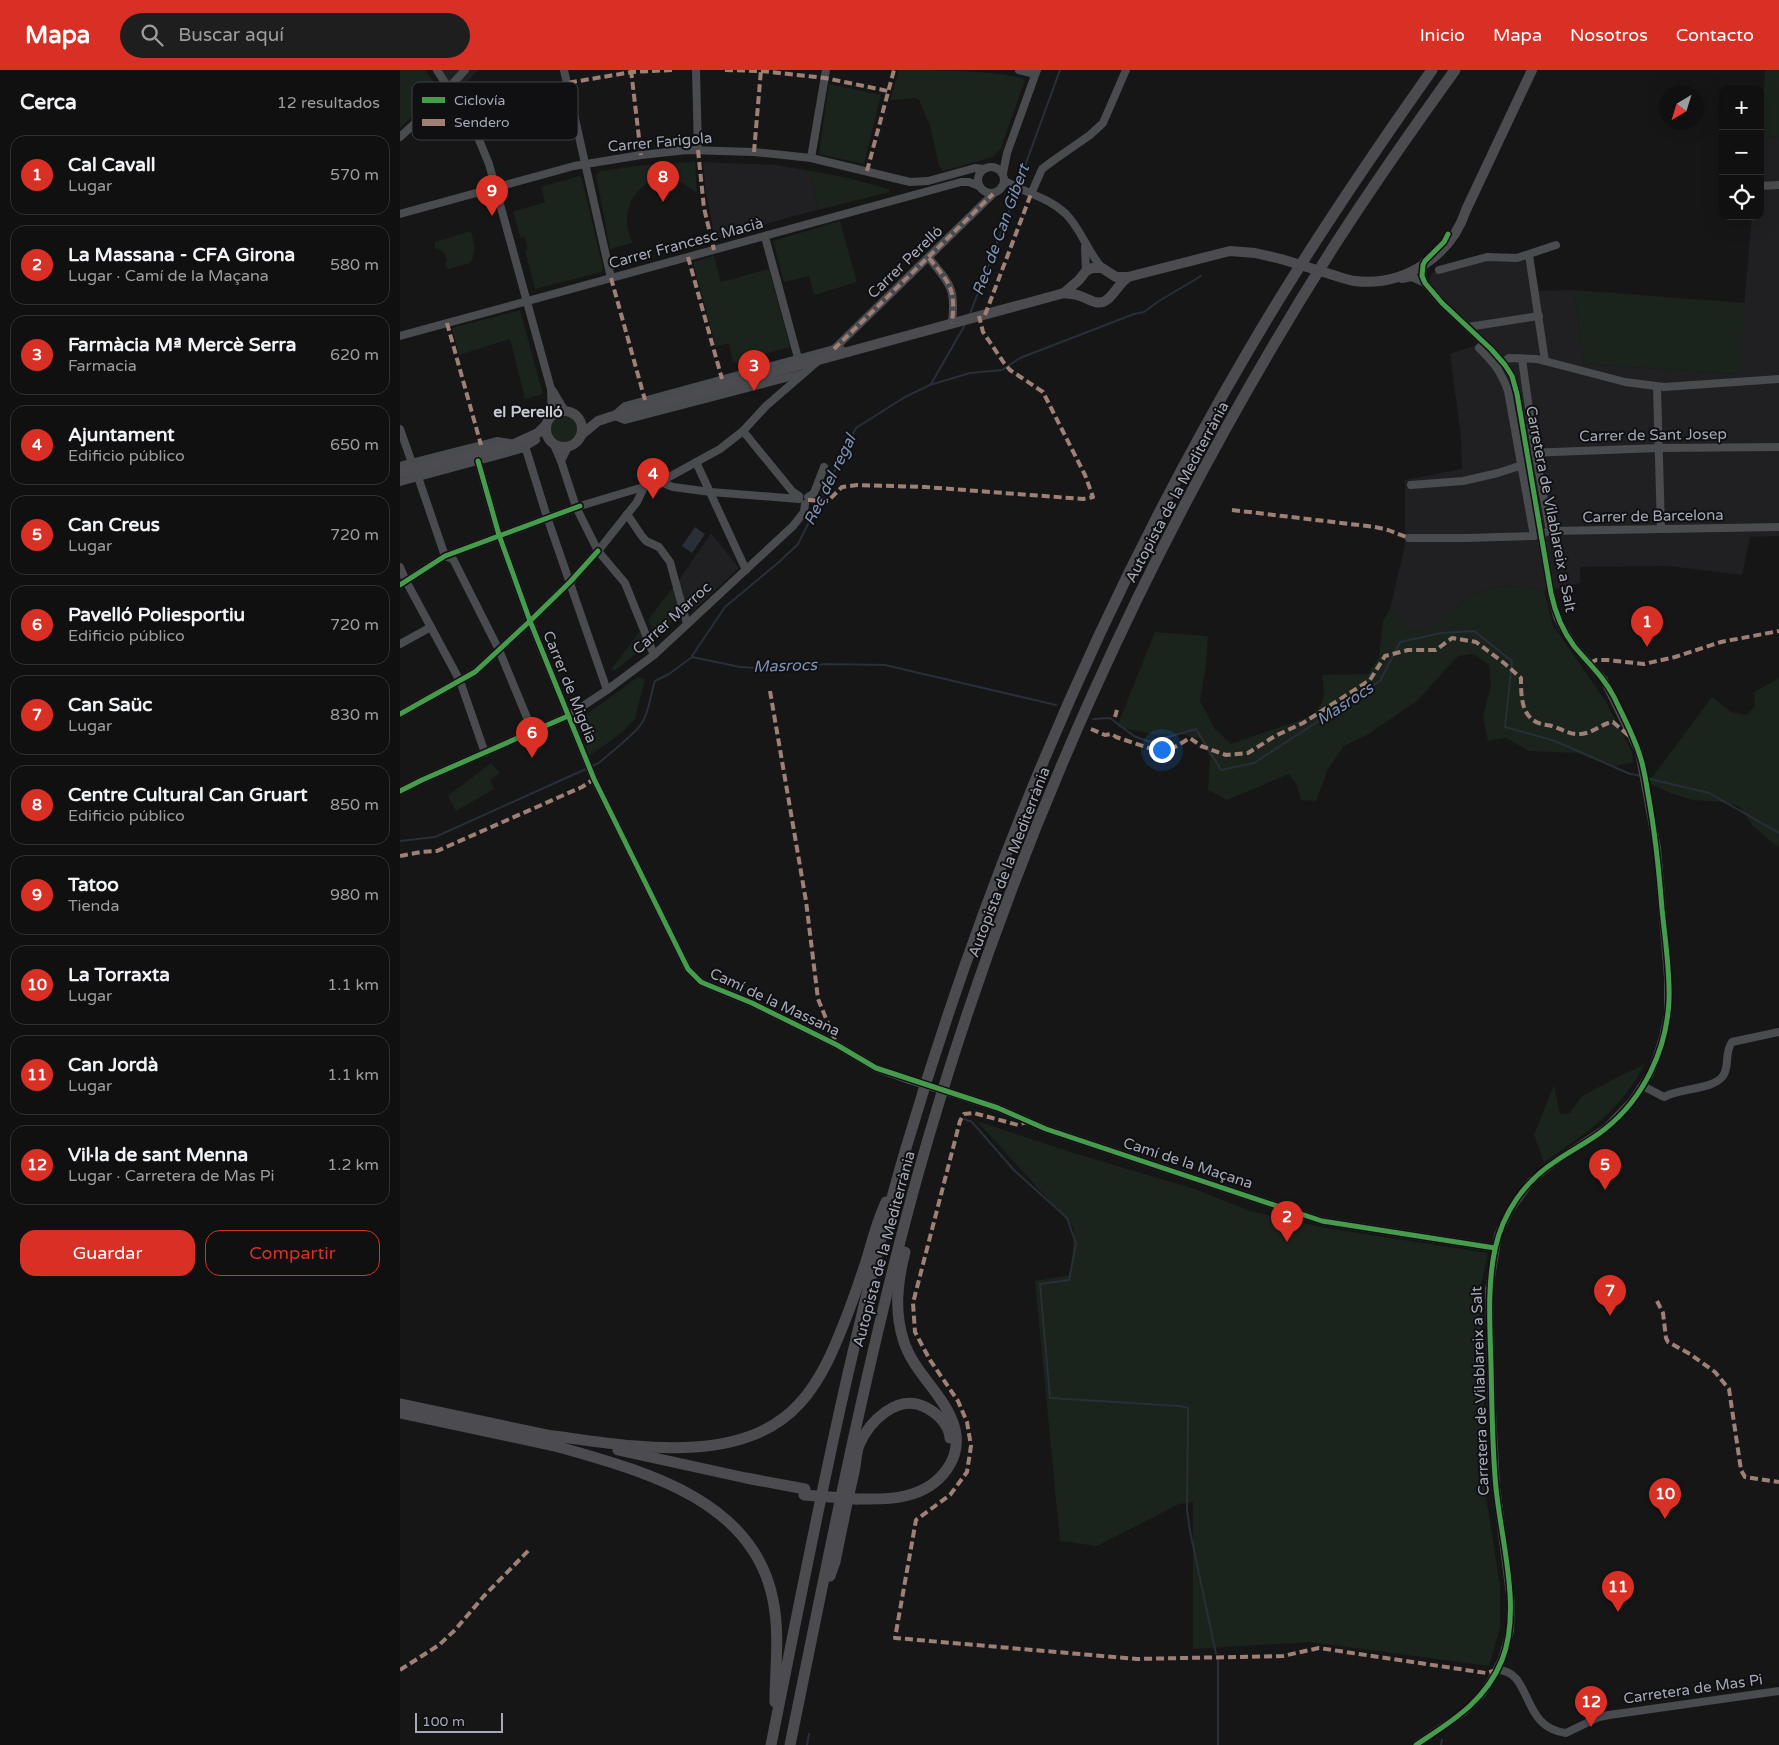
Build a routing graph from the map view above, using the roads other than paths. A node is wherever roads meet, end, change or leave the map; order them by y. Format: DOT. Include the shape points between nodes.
graph roads {
  1 [pos="437,70"];
  2 [pos="465,70"];
  3 [pos="696,70"];
  4 [pos="826,70"];
  5 [pos="1019,70"];
  6 [pos="1126,70"];
  7 [pos="1432,70"];
  8 [pos="1455,70"];
  9 [pos="1532,70"];
  10 [pos="1036,72"];
  11 [pos="445,82"];
  12 [pos="454,82"];
  13 [pos="412,126"];
  14 [pos="578,133"];
  15 [pos="400,137"];
  16 [pos="480,140"];
  17 [pos="698,150"];
  18 [pos="1007,153"];
  19 [pos="811,158"];
  20 [pos="585,164"];
  21 [pos="994,167"];
  22 [pos="984,169"];
  23 [pos="1003,181"];
  24 [pos="1779,185"];
  25 [pos="979,186"];
  26 [pos="1764,186"];
  27 [pos="497,188"];
  28 [pos="1029,193"];
  29 [pos="993,194"];
  30 [pos="1466,210"];
  31 [pos="400,214"];
  32 [pos="1458,229"];
  33 [pos="1448,234"];
  34 [pos="765,237"];
  35 [pos="1085,245"];
  36 [pos="1556,245"];
  37 [pos="1529,255"];
  38 [pos="930,258"];
  39 [pos="1423,265"];
  40 [pos="1439,270"];
  41 [pos="1107,271"];
  42 [pos="1082,275"];
  43 [pos="1337,276"];
  44 [pos="1128,277"];
  45 [pos="611,278"];
  46 [pos="1356,281"];
  47 [pos="1424,283"];
  48 [pos="1430,289"];
  49 [pos="1113,292"];
  50 [pos="1064,293"];
  51 [pos="1083,297"];
  52 [pos="528,301"];
  53 [pos="1539,316"];
  54 [pos="956,322"];
  55 [pos="1468,327"];
  56 [pos="400,336"];
  57 [pos="1484,342"];
  58 [pos="834,349"];
  59 [pos="848,352"];
  60 [pos="798,358"];
  61 [pos="1522,359"];
  62 [pos="818,361"];
  63 [pos="1546,361"];
  64 [pos="1503,363"];
  65 [pos="1510,373"];
  66 [pos="804,374"];
  67 [pos="1779,379"];
  68 [pos="1657,387"];
  69 [pos="551,389"];
  70 [pos="565,411"];
  71 [pos="552,415"];
  72 [pos="614,416"];
  73 [pos="578,417"];
  74 [pos="598,421"];
  75 [pos="545,426"];
  76 [pos="400,429"];
  77 [pos="743,431"];
  78 [pos="581,435"];
  79 [pos="529,441"];
  80 [pos="551,442"];
  81 [pos="514,444"];
  82 [pos="568,447"];
  83 [pos="1779,447"];
  84 [pos="1659,448"];
  85 [pos="1531,452"];
  86 [pos="478,461"];
  87 [pos="561,461"];
  88 [pos="696,462"];
  89 [pos="412,463"];
  90 [pos="1529,463"];
  91 [pos="400,466"];
  92 [pos="1520,466"];
  93 [pos="824,467"];
  94 [pos="400,473"];
  95 [pos="418,477"];
  96 [pos="400,482"];
  97 [pos="660,482"];
  98 [pos="1411,485"];
  99 [pos="644,487"];
  100 [pos="711,492"];
  101 [pos="803,499"];
  102 [pos="578,506"];
  103 [pos="627,514"];
  104 [pos="546,518"];
  105 [pos="1779,527"];
  106 [pos="1661,529"];
  107 [pos="1550,531"];
  108 [pos="1537,534"];
  109 [pos="499,535"];
  110 [pos="1409,538"];
  111 [pos="598,551"];
  112 [pos="445,556"];
  113 [pos="400,566"];
  114 [pos="746,570"];
  115 [pos="570,582"];
  116 [pos="403,583"];
  117 [pos="530,621"];
  118 [pos="687,624"];
  119 [pos="431,628"];
  120 [pos="400,644"];
  121 [pos="498,650"];
  122 [pos="654,656"];
  123 [pos="460,681"];
  124 [pos="608,690"];
  125 [pos="400,714"];
  126 [pos="568,716"];
  127 [pos="533,732"];
  128 [pos="485,753"];
  129 [pos="594,779"];
  130 [pos="400,791"];
  131 [pos="1779,1032"];
  132 [pos="909,1080"];
  133 [pos="1643,1086"];
  134 [pos="941,1100"];
  135 [pos="900,1170"];
  136 [pos="1495,1248"];
  137 [pos="400,1404"];
  138 [pos="400,1413"];
  139 [pos="553,1441"];
  140 [pos="856,1496"];
  141 [pos="817,1610"];
  142 [pos="1497,1670"];
  143 [pos="1779,1690"];
  144 [pos="770,1745"];
  145 [pos="790,1745"];
  146 [pos="1416,1745"];
  1 -- 11 [label="street"];
  2 -- 12 [label="street"];
  3 -- 17 [label="street"];
  4 -- 19 [label="street"];
  5 -- 10 [label="street"];
  6 -- 28 [label="street" via="1103,123 1042,169"];
  7 -- 135 [label="highway, Autopista de la Mediterrània" via="1351,187 1268,318 1192,450 1136,559 1059,725 1009,846 944,1027"];
  8 -- 134 [label="highway, Autopista de la Mediterrània" via="1371,190 1286,325 1206,464 1150,572 1080,722 1016,880"];
  9 -- 30 [label="main road"];
  10 -- 18 [label="street"];
  13 -- 15 [label="street"];
  14 -- 20 [label="street"];
  16 -- 27 [label="street"];
  17 -- 19 [label="street, Carrer Farigola"];
  17 -- 20 [label="street, Carrer Farigola"];
  18 -- 21 [label="street"];
  18 -- 23 [label="street"];
  19 -- 22 [label="street, Carrer Farigola" via="910,182 928,181 975,168"];
  20 -- 27 [label="street, Carrer Farigola"];
  20 -- 45 [label="street"];
  21 -- 22 [label="street"];
  21 -- 23 [label="street"];
  22 -- 25 [label="street" via="979,175"];
  23 -- 28 [label="street"];
  23 -- 29 [label="street" via="998,192"];
  24 -- 26 [label="street"];
  25 -- 29 [label="street" via="984,192"];
  25 -- 34 [label="street, Carrer Francesc Macià" via="961,182"];
  27 -- 31 [label="street, Carrer Farigola"];
  27 -- 52 [label="street"];
  28 -- 35 [label="street" via="1065,213 1079,230"];
  29 -- 38 [label="street, Carrer Perelló"];
  30 -- 32 [label="main road"];
  30 -- 33 [label="main road"];
  32 -- 39 [label="main road"];
  32 -- 48 [label="street" via="1451,244 1430,266 1427,278"];
  33 -- 39 [label="street"];
  33 -- 43 [label="main road" via="1423,258 1398,270 1370,276"];
  34 -- 45 [label="street, Carrer Francesc Macià"];
  34 -- 60 [label="street"];
  35 -- 41 [label="street"];
  35 -- 42 [label="street"];
  36 -- 37 [label="street"];
  37 -- 40 [label="street" via="1487,257"];
  37 -- 53 [label="street"];
  38 -- 54 [label="street" via="949,284"];
  38 -- 58 [label="street, Carrer Perelló"];
  39 -- 46 [label="main road" via="1381,281"];
  39 -- 47 [label="street"];
  41 -- 42 [label="main road" via="1092,268"];
  41 -- 44 [label="main road" via="1116,277"];
  41 -- 49 [label="main road" via="1114,281"];
  42 -- 50 [label="main road"];
  42 -- 51 [label="main road" via="1079,287"];
  43 -- 44 [label="main road, bridge" via="1281,259 1230,251"];
  43 -- 46 [label="main road"];
  44 -- 49 [label="main road"];
  45 -- 52 [label="street, Carrer Francesc Macià"];
  46 -- 47 [label="street" via="1383,284 1412,277"];
  47 -- 48 [label="street, Carretera de Vilablareix a Salt"];
  48 -- 55 [label="street, Carretera de Vilablareix a Salt"];
  49 -- 51 [label="main road" via="1099,303"];
  50 -- 51 [label="main road"];
  50 -- 54 [label="main road"];
  52 -- 56 [label="street, Carrer Francesc Macià"];
  52 -- 69 [label="street"];
  53 -- 55 [label="street"];
  53 -- 63 [label="street"];
  54 -- 59 [label="main road"];
  55 -- 57 [label="street, Carretera de Vilablareix a Salt"];
  57 -- 64 [label="street, Carretera de Vilablareix a Salt"];
  57 -- 64 [label="street" via="1479,348"];
  58 -- 59 [label="street"];
  58 -- 60 [label="street"];
  59 -- 62 [label="main road"];
  60 -- 72 [label="street" via="625,406"];
  61 -- 63 [label="street"];
  61 -- 64 [label="street"];
  61 -- 65 [label="street"];
  61 -- 85 [label="street"];
  62 -- 66 [label="street"];
  62 -- 72 [label="main road"];
  63 -- 68 [label="street" via="1618,381"];
  64 -- 65 [label="street, Carretera de Vilablareix a Salt"];
  64 -- 92 [label="street"];
  65 -- 85 [label="street, Carretera de Vilablareix a Salt"];
  66 -- 72 [label="street" via="625,420"];
  66 -- 77 [label="street" via="766,406"];
  67 -- 68 [label="street"];
  68 -- 84 [label="street"];
  69 -- 70 [label="street"];
  69 -- 71 [label="street"];
  70 -- 71 [label="main road"];
  70 -- 73 [label="main road"];
  71 -- 75 [label="main road"];
  72 -- 74 [label="main road"];
  73 -- 74 [label="main road"];
  73 -- 78 [label="main road" via="582,425"];
  74 -- 78 [label="main road"];
  75 -- 79 [label="main road"];
  75 -- 80 [label="main road"];
  76 -- 89 [label="street"];
  77 -- 88 [label="street"];
  77 -- 101 [label="street" via="792,491"];
  78 -- 82 [label="main road"];
  79 -- 80 [label="main road"];
  79 -- 81 [label="main road"];
  79 -- 86 [label="street"];
  79 -- 104 [label="street"];
  80 -- 82 [label="main road"];
  80 -- 87 [label="street"];
  81 -- 89 [label="street" via="497,441"];
  81 -- 94 [label="main road"];
  82 -- 87 [label="street"];
  83 -- 84 [label="street, Carrer de Sant Josep"];
  84 -- 85 [label="street, Carrer de Sant Josep"];
  84 -- 106 [label="street"];
  85 -- 90 [label="street, Carretera de Vilablareix a Salt"];
  85 -- 107 [label="street"];
  86 -- 95 [label="street"];
  86 -- 109 [label="street, Carrer de Migdia"];
  87 -- 102 [label="street"];
  88 -- 97 [label="street"];
  88 -- 100 [label="street"];
  89 -- 91 [label="street"];
  90 -- 92 [label="street"];
  90 -- 108 [label="street, Carretera de Vilablareix a Salt"];
  92 -- 98 [label="street" via="1463,480"];
  92 -- 108 [label="street"];
  93 -- 101 [label="street, Carrer Marroc" via="814,493"];
  95 -- 96 [label="street"];
  95 -- 112 [label="street"];
  97 -- 99 [label="street"];
  97 -- 100 [label="street"];
  99 -- 102 [label="street"];
  99 -- 103 [label="street"];
  100 -- 101 [label="street"];
  100 -- 114 [label="street"];
  101 -- 114 [label="street, Carrer Marroc" via="804,512 793,526"];
  102 -- 104 [label="street"];
  102 -- 111 [label="street"];
  103 -- 111 [label="street"];
  103 -- 118 [label="street" via="641,536 659,547 670,562"];
  104 -- 109 [label="street"];
  104 -- 115 [label="street"];
  105 -- 106 [label="street, Carrer de Barcelona"];
  106 -- 107 [label="street, Carrer de Barcelona"];
  107 -- 108 [label="street, Carrer de Barcelona"];
  108 -- 110 [label="street, Carrer de Barcelona"];
  108 -- 133 [label="street, Carretera de Vilablareix a Salt" via="1558,617 1571,642 1612,692 1639,752 1645,778 1657,848 1669,994 1660,1049"];
  109 -- 112 [label="street"];
  109 -- 117 [label="street, Carrer de Migdia"];
  111 -- 115 [label="street"];
  111 -- 122 [label="street" via="625,583"];
  112 -- 116 [label="street"];
  112 -- 121 [label="street" via="453,560"];
  113 -- 116 [label="street"];
  114 -- 118 [label="street, Carrer Marroc"];
  115 -- 117 [label="street"];
  115 -- 124 [label="street"];
  116 -- 119 [label="street"];
  117 -- 121 [label="street"];
  117 -- 126 [label="street, Carrer de Migdia"];
  118 -- 122 [label="street, Carrer Marroc"];
  119 -- 120 [label="street"];
  119 -- 123 [label="street"];
  121 -- 123 [label="street" via="475,672"];
  121 -- 127 [label="street"];
  122 -- 124 [label="street, Carrer Marroc"];
  123 -- 125 [label="street"];
  123 -- 128 [label="street"];
  124 -- 126 [label="street, Carrer Marroc"];
  126 -- 127 [label="street, Carrer Marroc"];
  126 -- 129 [label="street, Carrer de Migdia"];
  127 -- 128 [label="street, Carrer Marroc"];
  128 -- 130 [label="street, Carrer Marroc"];
  129 -- 132 [label="street, Camí de la Massana" via="691,974 708,986 752,1003 876,1068"];
  131 -- 133 [label="street" via="1732,1042 1728,1047 1725,1073 1718,1082 1664,1096"];
  132 -- 136 [label="street, Camí de la Maçana, bridge" via="1322,1221"];
  133 -- 136 [label="street, Carretera de Vilablareix a Salt" via="1606,1128 1553,1162 1531,1181 1510,1210"];
  134 -- 140 [label="highway" via="938,1131 905,1254 897,1302 900,1327 909,1355 952,1421 956,1451 948,1470 927,1488 904,1497"];
  134 -- 141 [label="highway, Autopista de la Mediterrània" via="889,1282"];
  135 -- 139 [label="highway" via="881,1212 864,1269 830,1354 794,1410 764,1430 719,1444 691,1447"];
  135 -- 144 [label="highway, Autopista de la Mediterrània" via="855,1349"];
  136 -- 142 [label="street, Carretera de Vilablareix a Salt" via="1489,1290 1492,1410 1496,1486 1511,1603 1508,1639"];
  137 -- 139 [label="highway"];
  138 -- 139 [label="highway"];
  139 -- 140 [label="highway" via="804,1492"];
  139 -- 144 [label="highway" via="664,1481 705,1503 743,1536 767,1579 776,1621 775,1717"];
  140 -- 141 [label="highway" via="902,1490 932,1478 949,1453 950,1436 942,1420 922,1405 904,1403 886,1411 870,1427 859,1446 835,1562"];
  141 -- 145 [label="highway, Autopista de la Mediterrània"];
  142 -- 143 [label="street, Carretera de Mas Pi" via="1517,1677 1542,1724 1566,1733 1599,1717"];
  142 -- 146 [label="street, Carretera de Vilablareix a Salt" via="1473,1704"];
}
